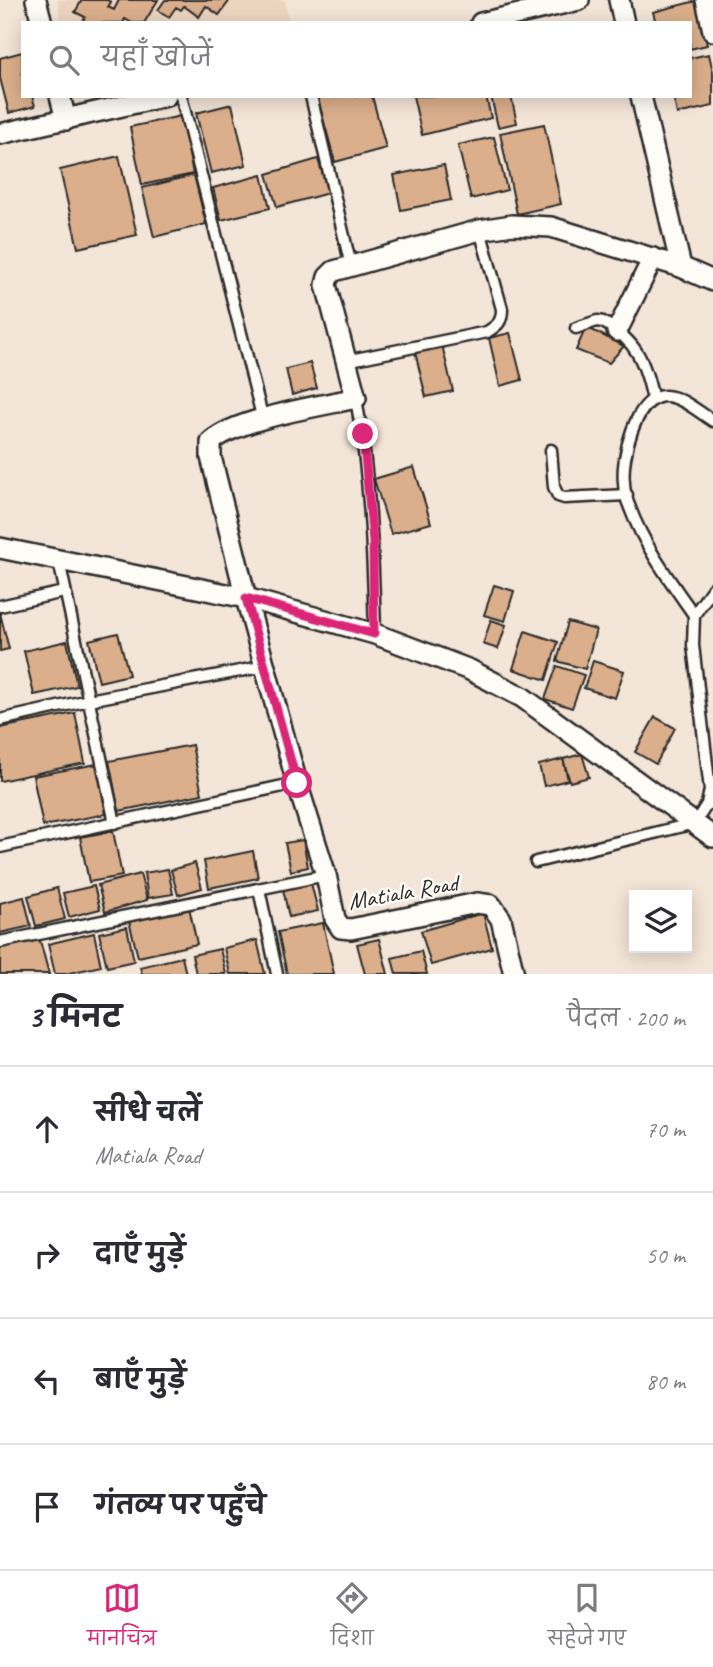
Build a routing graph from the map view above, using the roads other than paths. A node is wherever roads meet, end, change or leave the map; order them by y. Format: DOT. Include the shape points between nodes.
graph roads {
  1 [pos="36,0"];
  2 [pos="579,0"];
  3 [pos="619,0"];
  4 [pos="706,0"];
  5 [pos="41,21"];
  6 [pos="490,21"];
  7 [pos="624,21"];
  8 [pos="713,31"];
  9 [pos="60,98"];
  10 [pos="158,98"];
  11 [pos="182,98"];
  12 [pos="311,98"];
  13 [pos="641,98"];
  14 [pos="66,120"];
  15 [pos="0,134"];
  16 [pos="480,230"];
  17 [pos="653,258"];
  18 [pos="351,266"];
  19 [pos="681,267"];
  20 [pos="713,281"];
  21 [pos="576,328"];
  22 [pos="617,331"];
  23 [pos="346,360"];
  24 [pos="356,398"];
  25 [pos="653,400"];
  26 [pos="263,420"];
  27 [pos="713,421"];
  28 [pos="551,450"];
  29 [pos="627,495"];
  30 [pos="0,548"];
  31 [pos="59,561"];
  32 [pos="713,588"];
  33 [pos="64,592"];
  34 [pos="246,598"];
  35 [pos="0,606"];
  36 [pos="694,615"];
  37 [pos="374,634"];
  38 [pos="266,666"];
  39 [pos="89,700"];
  40 [pos="0,720"];
  41 [pos="297,783"];
  42 [pos="712,790"];
  43 [pos="115,823"];
  44 [pos="695,823"];
  45 [pos="713,837"];
  46 [pos="0,847"];
  47 [pos="536,862"];
  48 [pos="326,875"];
  49 [pos="259,889"];
  50 [pos="0,942"];
  51 [pos="277,974"];
  52 [pos="514,974"];
  1 -- 5 [label="street"];
  2 -- 6 [label="street"];
  3 -- 7 [label="street"];
  4 -- 8 [label="street"];
  9 -- 14 [label="street"];
  10 -- 14 [label="street"];
  11 -- 26 [label="lane"];
  12 -- 18 [label="lane"];
  13 -- 19 [label="street"];
  14 -- 15 [label="street"];
  16 -- 17 [label="street" via="512,225 551,227"];
  16 -- 18 [label="street"];
  16 -- 23 [label="lane" via="502,309 498,326"];
  17 -- 19 [label="street"];
  17 -- 22 [label="street"];
  18 -- 23 [label="street" via="334,271 326,285"];
  19 -- 20 [label="street"];
  21 -- 22 [label="lane" via="597,321"];
  22 -- 25 [label="lane" via="642,358"];
  23 -- 24 [label="street"];
  24 -- 26 [label="street"];
  24 -- 37 [label="lane" via="369,486"];
  25 -- 27 [label="lane" via="665,396 678,400"];
  25 -- 29 [label="lane" via="629,437"];
  26 -- 34 [label="street, Matiala Road" via="220,434 211,442"];
  28 -- 29 [label="lane" via="558,496"];
  29 -- 36 [label="lane" via="641,531"];
  30 -- 31 [label="street"];
  31 -- 33 [label="lane"];
  31 -- 34 [label="street"];
  32 -- 36 [label="lane"];
  33 -- 35 [label="lane"];
  33 -- 39 [label="lane"];
  34 -- 37 [label="street"];
  34 -- 38 [label="street, Matiala Road"];
  36 -- 42 [label="lane" via="693,645"];
  37 -- 44 [label="street" via="470,670 522,696"];
  38 -- 39 [label="lane"];
  38 -- 41 [label="street, Matiala Road"];
  39 -- 40 [label="lane"];
  39 -- 43 [label="lane"];
  41 -- 43 [label="lane"];
  41 -- 48 [label="street, Matiala Road"];
  42 -- 44 [label="lane"];
  43 -- 46 [label="lane"];
  44 -- 45 [label="street"];
  44 -- 47 [label="lane"];
  48 -- 49 [label="lane"];
  48 -- 52 [label="street, Matiala Road" via="341,928 477,903 491,905 501,919"];
  49 -- 50 [label="lane"];
  49 -- 51 [label="lane"];
}
